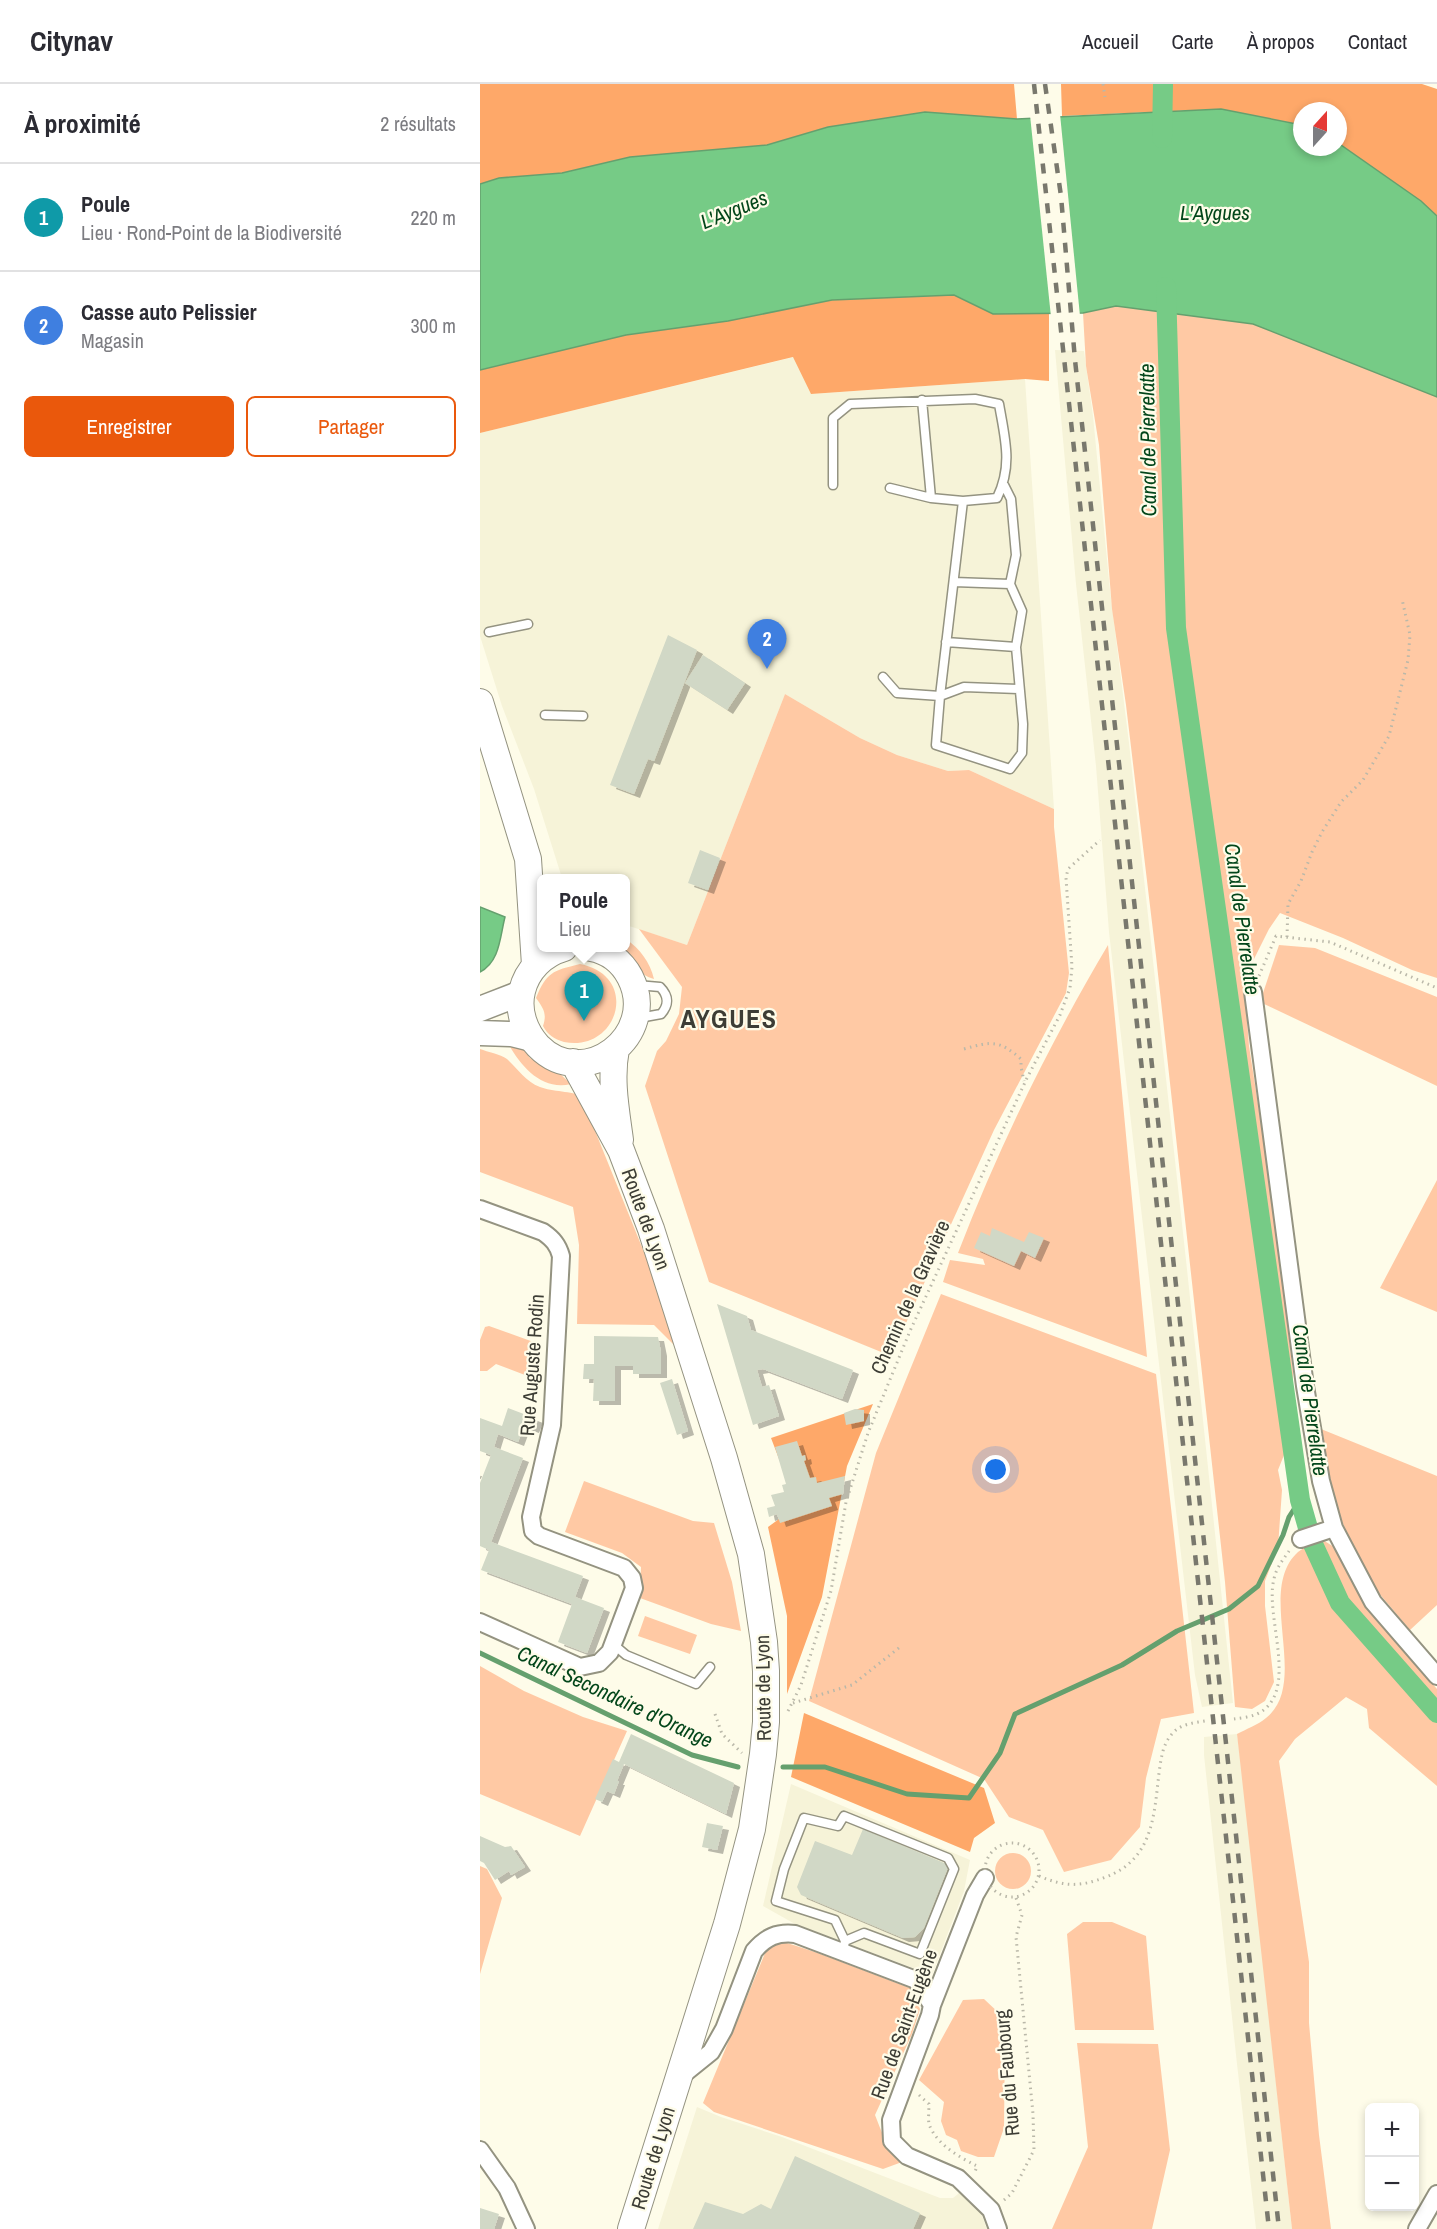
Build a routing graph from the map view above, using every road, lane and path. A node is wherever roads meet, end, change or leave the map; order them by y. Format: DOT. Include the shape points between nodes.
graph roads {
  1 [pos="1103,84"];
  2 [pos="1105,97"];
  3 [pos="922,400"];
  4 [pos="833,485"];
  5 [pos="1004,485"];
  6 [pos="890,488"];
  7 [pos="931,498"];
  8 [pos="963,501"];
  9 [pos="954,582"];
  10 [pos="1010,584"];
  11 [pos="1402,599"];
  12 [pos="528,624"];
  13 [pos="489,632"];
  14 [pos="946,642"];
  15 [pos="1016,647"];
  16 [pos="884,677"];
  17 [pos="1019,689"];
  18 [pos="940,696"];
  19 [pos="480,704"];
  20 [pos="545,715"];
  21 [pos="583,716"];
  22 [pos="1100,840"];
  23 [pos="528,859"];
  24 [pos="537,874"];
  25 [pos="1287,937"];
  26 [pos="551,952"];
  27 [pos="601,952"];
  28 [pos="535,964"];
  29 [pos="1437,988"];
  30 [pos="1253,992"];
  31 [pos="521,993"];
  32 [pos="480,1009"];
  33 [pos="480,1033"];
  34 [pos="532,1039"];
  35 [pos="616,1049"];
  36 [pos="964,1049"];
  37 [pos="573,1062"];
  38 [pos="1025,1083"];
  39 [pos="621,1150"];
  40 [pos="480,1209"];
  41 [pos="1329,1529"];
  42 [pos="1301,1539"];
  43 [pos="480,1622"];
  44 [pos="613,1644"];
  45 [pos="900,1647"];
  46 [pos="710,1668"];
  47 [pos="1437,1676"];
  48 [pos="792,1703"];
  49 [pos="715,1714"];
  50 [pos="1234,1719"];
  51 [pos="1206,1721"];
  52 [pos="766,1722"];
  53 [pos="743,1754"];
  54 [pos="1039,1876"];
  55 [pos="985,1878"];
  56 [pos="1016,1898"];
  57 [pos="844,1947"];
  58 [pos="932,2005"];
  59 [pos="678,2079"];
  60 [pos="905,2081"];
  61 [pos="480,2150"];
  62 [pos="971,2190"];
  63 [pos="1437,2194"];
  64 [pos="990,2210"];
  65 [pos="526,2229"];
  66 [pos="631,2229"];
  67 [pos="998,2229"];
  68 [pos="1417,2229"];
  1 -- 2 [label="path"];
  3 -- 4 [label="lane" via="850,404 833,418"];
  3 -- 5 [label="lane" via="975,399 999,404 1008,459"];
  3 -- 7 [label="lane"];
  5 -- 8 [label="lane" via="997,498"];
  5 -- 10 [label="lane" via="1011,499 1016,555"];
  6 -- 7 [label="lane"];
  7 -- 8 [label="lane"];
  8 -- 9 [label="lane"];
  9 -- 10 [label="lane"];
  9 -- 14 [label="lane"];
  10 -- 15 [label="lane" via="1022,611"];
  11 -- 25 [label="path" via="1410,635 1408,660 1389,736 1363,780 1341,802 1317,842 1288,904"];
  12 -- 13 [label="lane"];
  14 -- 15 [label="lane"];
  14 -- 18 [label="lane"];
  15 -- 17 [label="lane"];
  16 -- 18 [label="lane" via="897,693"];
  17 -- 18 [label="lane" via="964,687"];
  17 -- 18 [label="lane" via="1022,753 1010,769 936,745"];
  19 -- 23 [label="main road"];
  20 -- 21 [label="lane"];
  22 -- 38 [label="path, Chemin de la Gravière" via="1068,869 1070,988"];
  23 -- 24 [label="main road"];
  23 -- 28 [label="main road"];
  25 -- 29 [label="path" via="1330,942"];
  25 -- 30 [label="path" via="1276,936"];
  26 -- 28 [label="main road"];
  27 -- 35 [label="main road" via="626,969 637,1001 636,1018 628,1036"];
  28 -- 31 [label="main road"];
  30 -- 41 [label="street" via="1305,1386"];
  31 -- 32 [label="street"];
  31 -- 34 [label="main road" via="520,1009"];
  33 -- 34 [label="street"];
  34 -- 37 [label="main road" via="543,1051"];
  35 -- 37 [label="main road" via="596,1060"];
  35 -- 39 [label="main road, Route de Lyon" via="612,1066"];
  36 -- 38 [label="path" via="994,1044 1007,1047 1021,1059"];
  37 -- 39 [label="main road, Route de Lyon"];
  38 -- 48 [label="path, Chemin de la Gravière" via="910,1331 868,1433 846,1502 831,1591"];
  39 -- 52 [label="main road, Route de Lyon" via="651,1229 751,1554 764,1642"];
  40 -- 44 [label="street, Rue Auguste Rodin" via="543,1232 558,1246 561,1256 552,1425 531,1517 539,1536 624,1568 632,1578 634,1588"];
  41 -- 42 [label="street"];
  41 -- 47 [label="street" via="1373,1602"];
  42 -- 50 [label="path" via="1280,1562 1273,1580 1271,1607 1280,1661 1274,1695 1255,1715"];
  43 -- 44 [label="street, Rue Auguste Rodin" via="580,1667 599,1663"];
  44 -- 46 [label="lane" via="626,1655 696,1684"];
  45 -- 48 [label="path" via="852,1685"];
  48 -- 52 [label="path, Chemin de la Gravière" via="788,1713"];
  49 -- 53 [label="path" via="722,1734"];
  51 -- 54 [label="path" via="1182,1727 1168,1740 1150,1832 1132,1861 1111,1875 1075,1885 1065,1886"];
  52 -- 59 [label="main road, Route de Lyon" via="752,1829"];
  54 -- 55 [label="path" via="1040,1867 1033,1852 1010,1843 991,1852 986,1860"];
  54 -- 56 [label="path" via="1035,1886"];
  55 -- 56 [label="path" via="996,1893"];
  55 -- 58 [label="street, Rue de Saint-Eugène"];
  56 -- 64 [label="path, Rue du Faubourg" via="1022,1916 1016,1937 1034,2150 1012,2193"];
  57 -- 57 [label="lane" via="835,1920 776,1900 804,1818 838,1826 844,1816 948,1858 954,1869 920,1954 864,1934"];
  57 -- 58 [label="street" via="916,1980"];
  57 -- 59 [label="street" via="781,1932 761,1943 754,1951 711,2052"];
  58 -- 60 [label="street, Rue de Saint-Eugène"];
  59 -- 66 [label="main road, Route de Lyon"];
  60 -- 62 [label="path" via="929,2104 929,2124 939,2141 977,2166"];
  60 -- 62 [label="street, Rue de Saint-Eugène" via="891,2120 892,2141 907,2156 958,2178"];
  61 -- 65 [label="street" via="507,2188"];
  62 -- 64 [label="street, Rue de Saint-Eugène"];
  63 -- 68 [label="street"];
  64 -- 67 [label="street"];
}
